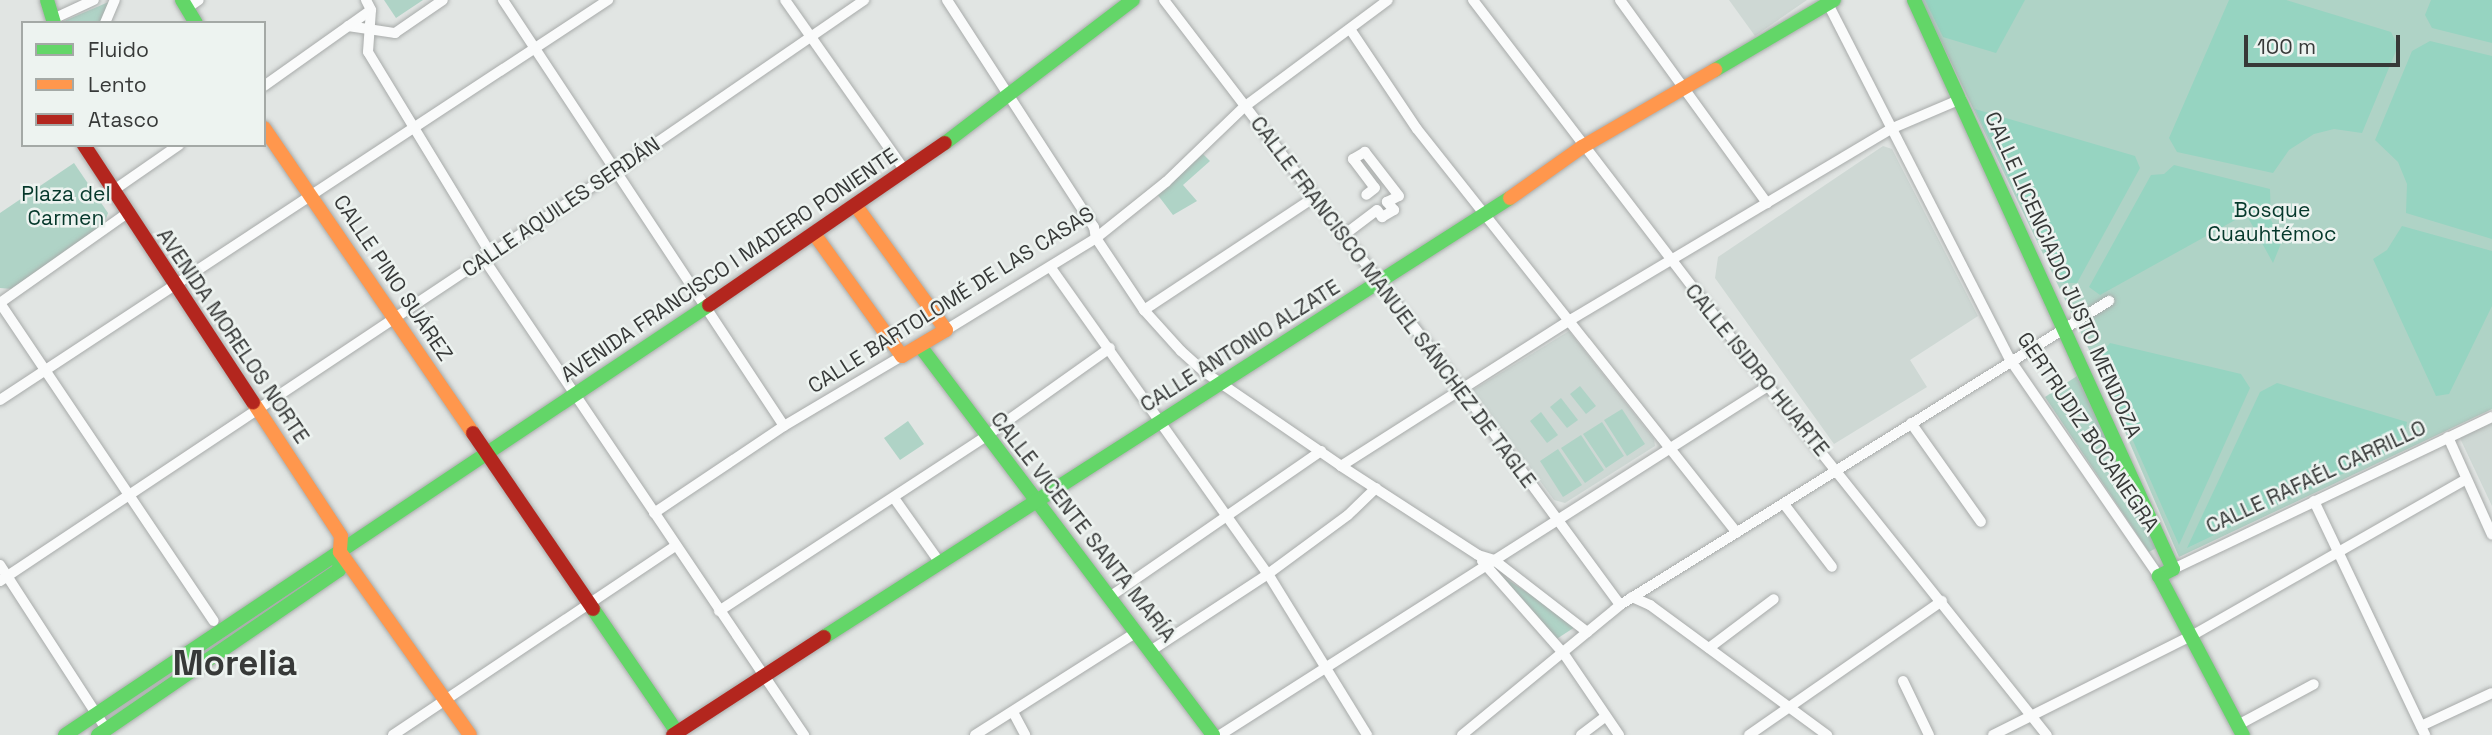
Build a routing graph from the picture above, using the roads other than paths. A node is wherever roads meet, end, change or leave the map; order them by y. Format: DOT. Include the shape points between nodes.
graph roads {
  1 [pos="47,0"];
  2 [pos="94,0"];
  3 [pos="115,0"];
  4 [pos="443,0"];
  5 [pos="503,0"];
  6 [pos="608,0"];
  7 [pos="785,0"];
  8 [pos="864,0"];
  9 [pos="947,0"];
  10 [pos="1133,0"];
  11 [pos="1164,0"];
  12 [pos="1388,0"];
  13 [pos="1473,0"];
  14 [pos="1620,0"];
  15 [pos="1914,0"];
  16 [pos="1830,1"];
  17 [pos="189,3"];
  18 [pos="368,5"];
  19 [pos="54,21"];
  20 [pos="106,21"];
  21 [pos="195,21"];
  22 [pos="348,26"];
  23 [pos="1350,29"];
  24 [pos="370,30"];
  25 [pos="811,37"];
  26 [pos="536,48"];
  27 [pos="266,85"];
  28 [pos="1686,89"];
  29 [pos="1009,94"];
  30 [pos="1961,99"];
  31 [pos="1244,107"];
  32 [pos="414,128"];
  33 [pos="1893,128"];
  34 [pos="266,131"];
  35 [pos="85,147"];
  36 [pos="176,147"];
  37 [pos="1582,148"];
  38 [pos="617,170"];
  39 [pos="906,172"];
  40 [pos="111,192"];
  41 [pos="310,193"];
  42 [pos="1366,195"];
  43 [pos="1315,197"];
  44 [pos="1767,203"];
  45 [pos="856,206"];
  46 [pos="126,214"];
  47 [pos="1487,215"];
  48 [pos="815,235"];
  49 [pos="1343,235"];
  50 [pos="1096,238"];
  51 [pos="488,256"];
  52 [pos="1670,261"];
  53 [pos="1051,268"];
  54 [pos="173,284"];
  55 [pos="1379,284"];
  56 [pos="2109,301"];
  57 [pos="0,303"];
  58 [pos="706,309"];
  59 [pos="1144,310"];
  60 [pos="395,317"];
  61 [pos="1572,319"];
  62 [pos="2063,327"];
  63 [pos="946,330"];
  64 [pos="920,346"];
  65 [pos="1110,348"];
  66 [pos="902,356"];
  67 [pos="2011,361"];
  68 [pos="45,370"];
  69 [pos="1220,383"];
  70 [pos="1768,386"];
  71 [pos="1463,390"];
  72 [pos="577,394"];
  73 [pos="0,400"];
  74 [pos="255,409"];
  75 [pos="2492,417"];
  76 [pos="1160,419"];
  77 [pos="1911,423"];
  78 [pos="784,426"];
  79 [pos="986,436"];
  80 [pos="2448,438"];
  81 [pos="1674,450"];
  82 [pos="1321,451"];
  83 [pos="487,452"];
  84 [pos="1341,466"];
  85 [pos="1839,472"];
  86 [pos="2466,479"];
  87 [pos="1376,488"];
  88 [pos="128,494"];
  89 [pos="894,498"];
  90 [pos="1035,500"];
  91 [pos="2314,500"];
  92 [pos="1784,504"];
  93 [pos="654,513"];
  94 [pos="1228,517"];
  95 [pos="1560,522"];
  96 [pos="1981,522"];
  97 [pos="1737,533"];
  98 [pos="2492,535"];
  99 [pos="675,546"];
  100 [pos="2338,550"];
  101 [pos="340,552"];
  102 [pos="940,563"];
  103 [pos="1490,563"];
  104 [pos="0,565"];
  105 [pos="1832,567"];
  106 [pos="2173,569"];
  107 [pos="1268,574"];
  108 [pos="2159,576"];
  109 [pos="4,579"];
  110 [pos="1632,597"];
  111 [pos="1108,598"];
  112 [pos="1774,599"];
  113 [pos="1942,601"];
  114 [pos="590,603"];
  115 [pos="1620,605"];
  116 [pos="719,611"];
  117 [pos="214,621"];
  118 [pos="1587,632"];
  119 [pos="1135,633"];
  120 [pos="2193,635"];
  121 [pos="1709,648"];
  122 [pos="1152,650"];
  123 [pos="1564,654"];
  124 [pos="1327,669"];
  125 [pos="764,678"];
  126 [pos="1903,681"];
  127 [pos="2314,684"];
  128 [pos="2492,693"];
  129 [pos="446,700"];
  130 [pos="1790,706"];
  131 [pos="1013,712"];
  132 [pos="96,715"];
  133 [pos="2034,715"];
  134 [pos="1606,716"];
  135 [pos="2241,730"];
  136 [pos="2423,730"];
  137 [pos="102,732"];
  138 [pos="676,734"];
  139 [pos="65,735"];
  140 [pos="393,735"];
  141 [pos="470,735"];
  142 [pos="804,735"];
  143 [pos="975,735"];
  144 [pos="1025,735"];
  145 [pos="1213,735"];
  146 [pos="1220,735"];
  147 [pos="1367,735"];
  148 [pos="1462,735"];
  149 [pos="1581,735"];
  150 [pos="1619,735"];
  151 [pos="1749,735"];
  152 [pos="1827,735"];
  153 [pos="1930,735"];
  154 [pos="1993,735"];
  155 [pos="2047,735"];
  1 -- 19 [label="street"];
  2 -- 19 [label="street"];
  3 -- 20 [label="street"];
  4 -- 24 [label="street" via="395,33"];
  5 -- 26 [label="street"];
  6 -- 26 [label="street"];
  7 -- 25 [label="street"];
  8 -- 25 [label="street, CALLE AQUILES SERDÁN"];
  9 -- 29 [label="street"];
  10 -- 29 [label="street, AVENIDA FRANCISCO I MADERO PONIENTE"];
  11 -- 31 [label="street, CALLE FRANCISCO MANUEL SÁNCHEZ DE TAGLE"];
  12 -- 23 [label="street, CALLE BARTOLOMÉ DE LAS CASAS"];
  13 -- 37 [label="street, CALLE ISIDRO HUARTE"];
  14 -- 28 [label="street"];
  15 -- 30 [label="street, CALLE LICENCIADO JUSTO MENDOZA"];
  16 -- 28 [label="street, CALLE ANTONIO ALZATE"];
  16 -- 33 [label="street, GERTRUDIZ BOCANEGRA"];
  17 -- 21 [label="street"];
  18 -- 22 [label="street"];
  18 -- 24 [label="street"];
  22 -- 24 [label="street"];
  22 -- 27 [label="street"];
  23 -- 31 [label="street, CALLE BARTOLOMÉ DE LAS CASAS"];
  23 -- 47 [label="street" via="1417,129"];
  24 -- 32 [label="street" via="368,52"];
  25 -- 38 [label="street, CALLE AQUILES SERDÁN"];
  25 -- 39 [label="street"];
  26 -- 32 [label="street"];
  26 -- 38 [label="street"];
  28 -- 37 [label="street, CALLE ANTONIO ALZATE"];
  28 -- 44 [label="street"];
  29 -- 39 [label="street, AVENIDA FRANCISCO I MADERO PONIENTE"];
  29 -- 50 [label="street" via="1094,227"];
  30 -- 33 [label="street"];
  30 -- 62 [label="street, CALLE LICENCIADO JUSTO MENDOZA"];
  31 -- 43 [label="street, CALLE FRANCISCO MANUEL SÁNCHEZ DE TAGLE"];
  31 -- 50 [label="street, CALLE BARTOLOMÉ DE LAS CASAS" via="1166,182"];
  32 -- 41 [label="street"];
  32 -- 51 [label="street"];
  33 -- 44 [label="street"];
  33 -- 67 [label="street, GERTRUDIZ BOCANEGRA"];
  34 -- 41 [label="street, CALLE PINO SUÁREZ"];
  35 -- 40 [label="street, AVENIDA MORELOS NORTE"];
  36 -- 40 [label="street"];
  37 -- 47 [label="street, CALLE ANTONIO ALZATE"];
  37 -- 52 [label="street, CALLE ISIDRO HUARTE"];
  38 -- 51 [label="street, CALLE AQUILES SERDÁN"];
  38 -- 58 [label="street"];
  39 -- 45 [label="street, AVENIDA FRANCISCO I MADERO PONIENTE"];
  40 -- 46 [label="street, AVENIDA MORELOS NORTE"];
  41 -- 54 [label="street"];
  41 -- 60 [label="street, CALLE PINO SUÁREZ"];
  42 -- 49 [label="street" via="1375,188 1353,159 1365,152 1398,196 1387,202 1394,210 1382,217 1377,210"];
  43 -- 49 [label="street, CALLE FRANCISCO MANUEL SÁNCHEZ DE TAGLE"];
  43 -- 59 [label="street"];
  44 -- 52 [label="street"];
  45 -- 48 [label="street, AVENIDA FRANCISCO I MADERO PONIENTE"];
  45 -- 63 [label="street"];
  46 -- 54 [label="street, AVENIDA MORELOS NORTE"];
  46 -- 57 [label="street"];
  47 -- 55 [label="street, CALLE ANTONIO ALZATE"];
  47 -- 61 [label="street"];
  48 -- 58 [label="street, AVENIDA FRANCISCO I MADERO PONIENTE"];
  48 -- 66 [label="street"];
  49 -- 55 [label="street, CALLE FRANCISCO MANUEL SÁNCHEZ DE TAGLE"];
  50 -- 53 [label="street, CALLE BARTOLOMÉ DE LAS CASAS"];
  50 -- 59 [label="street"];
  51 -- 60 [label="street, CALLE AQUILES SERDÁN"];
  51 -- 72 [label="street"];
  52 -- 61 [label="street"];
  52 -- 70 [label="street, CALLE ISIDRO HUARTE"];
  53 -- 63 [label="street, CALLE BARTOLOMÉ DE LAS CASAS"];
  53 -- 65 [label="street"];
  54 -- 68 [label="street"];
  54 -- 74 [label="street, AVENIDA MORELOS NORTE"];
  55 -- 69 [label="street, CALLE ANTONIO ALZATE"];
  55 -- 71 [label="street, CALLE FRANCISCO MANUEL SÁNCHEZ DE TAGLE"];
  56 -- 62 [label="street"];
  57 -- 68 [label="street"];
  58 -- 72 [label="street, AVENIDA FRANCISCO I MADERO PONIENTE"];
  58 -- 78 [label="street"];
  59 -- 69 [label="street" via="1181,351"];
  60 -- 74 [label="street, CALLE AQUILES SERDÁN"];
  60 -- 83 [label="street, CALLE PINO SUÁREZ"];
  61 -- 71 [label="street"];
  61 -- 81 [label="street"];
  62 -- 67 [label="street"];
  62 -- 106 [label="street, CALLE LICENCIADO JUSTO MENDOZA"];
  63 -- 64 [label="street, CALLE BARTOLOMÉ DE LAS CASAS"];
  64 -- 66 [label="street, CALLE BARTOLOMÉ DE LAS CASAS"];
  64 -- 79 [label="street, CALLE VICENTE SANTA MARÍA"];
  65 -- 76 [label="street"];
  65 -- 79 [label="street"];
  66 -- 78 [label="street, CALLE BARTOLOMÉ DE LAS CASAS"];
  67 -- 77 [label="street"];
  67 -- 108 [label="street, GERTRUDIZ BOCANEGRA"];
  68 -- 73 [label="street"];
  68 -- 88 [label="street"];
  69 -- 76 [label="street, CALLE ANTONIO ALZATE"];
  69 -- 82 [label="street"];
  70 -- 81 [label="street"];
  70 -- 85 [label="street, CALLE ISIDRO HUARTE"];
  71 -- 84 [label="street"];
  71 -- 95 [label="street, CALLE FRANCISCO MANUEL SÁNCHEZ DE TAGLE"];
  72 -- 83 [label="street, AVENIDA FRANCISCO I MADERO PONIENTE"];
  72 -- 93 [label="street"];
  74 -- 88 [label="street, CALLE AQUILES SERDÁN"];
  74 -- 101 [label="street, AVENIDA MORELOS NORTE" via="341,536"];
  75 -- 80 [label="street, CALLE RAFAÉL CARRILLO"];
  76 -- 90 [label="street, CALLE ANTONIO ALZATE"];
  76 -- 94 [label="street"];
  77 -- 85 [label="street"];
  77 -- 96 [label="street"];
  78 -- 93 [label="street, CALLE BARTOLOMÉ DE LAS CASAS"];
  79 -- 89 [label="street"];
  79 -- 90 [label="street, CALLE VICENTE SANTA MARÍA"];
  80 -- 86 [label="street"];
  80 -- 91 [label="street, CALLE RAFAÉL CARRILLO"];
  81 -- 95 [label="street"];
  81 -- 97 [label="street"];
  82 -- 84 [label="street"];
  82 -- 94 [label="street"];
  83 -- 101 [label="street, AVENIDA FRANCISCO I MADERO PONIENTE"];
  83 -- 114 [label="street, CALLE PINO SUÁREZ"];
  84 -- 87 [label="street"];
  85 -- 92 [label="street"];
  85 -- 113 [label="street, CALLE ISIDRO HUARTE"];
  86 -- 98 [label="street"];
  86 -- 100 [label="street"];
  87 -- 103 [label="street"];
  87 -- 107 [label="street" via="1348,515"];
  88 -- 109 [label="street, CALLE AQUILES SERDÁN"];
  88 -- 117 [label="street"];
  89 -- 102 [label="street"];
  89 -- 116 [label="street"];
  90 -- 102 [label="street, CALLE ANTONIO ALZATE"];
  90 -- 111 [label="street, CALLE VICENTE SANTA MARÍA"];
  91 -- 100 [label="street"];
  91 -- 106 [label="street, CALLE RAFAÉL CARRILLO"];
  92 -- 97 [label="street"];
  92 -- 105 [label="street"];
  93 -- 99 [label="street"];
  94 -- 107 [label="street"];
  94 -- 111 [label="street"];
  95 -- 103 [label="street"];
  95 -- 115 [label="street, CALLE FRANCISCO MANUEL SÁNCHEZ DE TAGLE"];
  97 -- 110 [label="street"];
  99 -- 114 [label="street"];
  99 -- 116 [label="street"];
  100 -- 120 [label="street"];
  100 -- 136 [label="street"];
  101 -- 129 [label="street, AVENIDA MORELOS NORTE"];
  101 -- 132 [label="street, AVENIDA FRANCISCO I MADERO PONIENTE"];
  101 -- 137 [label="street" via="339,570"];
  102 -- 125 [label="street, CALLE ANTONIO ALZATE"];
  103 -- 118 [label="street"];
  103 -- 123 [label="street"];
  103 -- 124 [label="street"];
  104 -- 109 [label="street"];
  106 -- 108 [label="street, CALLE RAFAÉL CARRILLO"];
  107 -- 122 [label="street"];
  107 -- 124 [label="street"];
  108 -- 120 [label="street, GERTRUDIZ BOCANEGRA"];
  109 -- 132 [label="street"];
  110 -- 115 [label="street"];
  110 -- 121 [label="street" via="1643,600"];
  111 -- 119 [label="street, CALLE VICENTE SANTA MARÍA"];
  112 -- 121 [label="street"];
  113 -- 130 [label="street"];
  113 -- 133 [label="street, CALLE ISIDRO HUARTE"];
  114 -- 129 [label="street"];
  114 -- 138 [label="street, CALLE PINO SUÁREZ"];
  115 -- 118 [label="street"];
  116 -- 125 [label="street"];
  118 -- 123 [label="street"];
  119 -- 122 [label="street, CALLE VICENTE SANTA MARÍA"];
  119 -- 131 [label="street"];
  120 -- 133 [label="street"];
  120 -- 135 [label="street, GERTRUDIZ BOCANEGRA"];
  121 -- 130 [label="street"];
  122 -- 145 [label="street, CALLE VICENTE SANTA MARÍA"];
  123 -- 134 [label="street"];
  123 -- 148 [label="street"];
  124 -- 146 [label="street"];
  124 -- 147 [label="street"];
  125 -- 138 [label="street, CALLE ANTONIO ALZATE"];
  125 -- 142 [label="street"];
  126 -- 153 [label="street"];
  127 -- 135 [label="street"];
  128 -- 136 [label="street"];
  129 -- 140 [label="street"];
  129 -- 141 [label="street, AVENIDA MORELOS NORTE"];
  130 -- 151 [label="street"];
  130 -- 152 [label="street"];
  131 -- 143 [label="street"];
  131 -- 144 [label="street"];
  132 -- 137 [label="street"];
  132 -- 139 [label="street, AVENIDA FRANCISCO I MADERO PONIENTE"];
  133 -- 154 [label="street"];
  133 -- 155 [label="street, CALLE ISIDRO HUARTE"];
  134 -- 149 [label="street"];
  134 -- 150 [label="street"];
}
